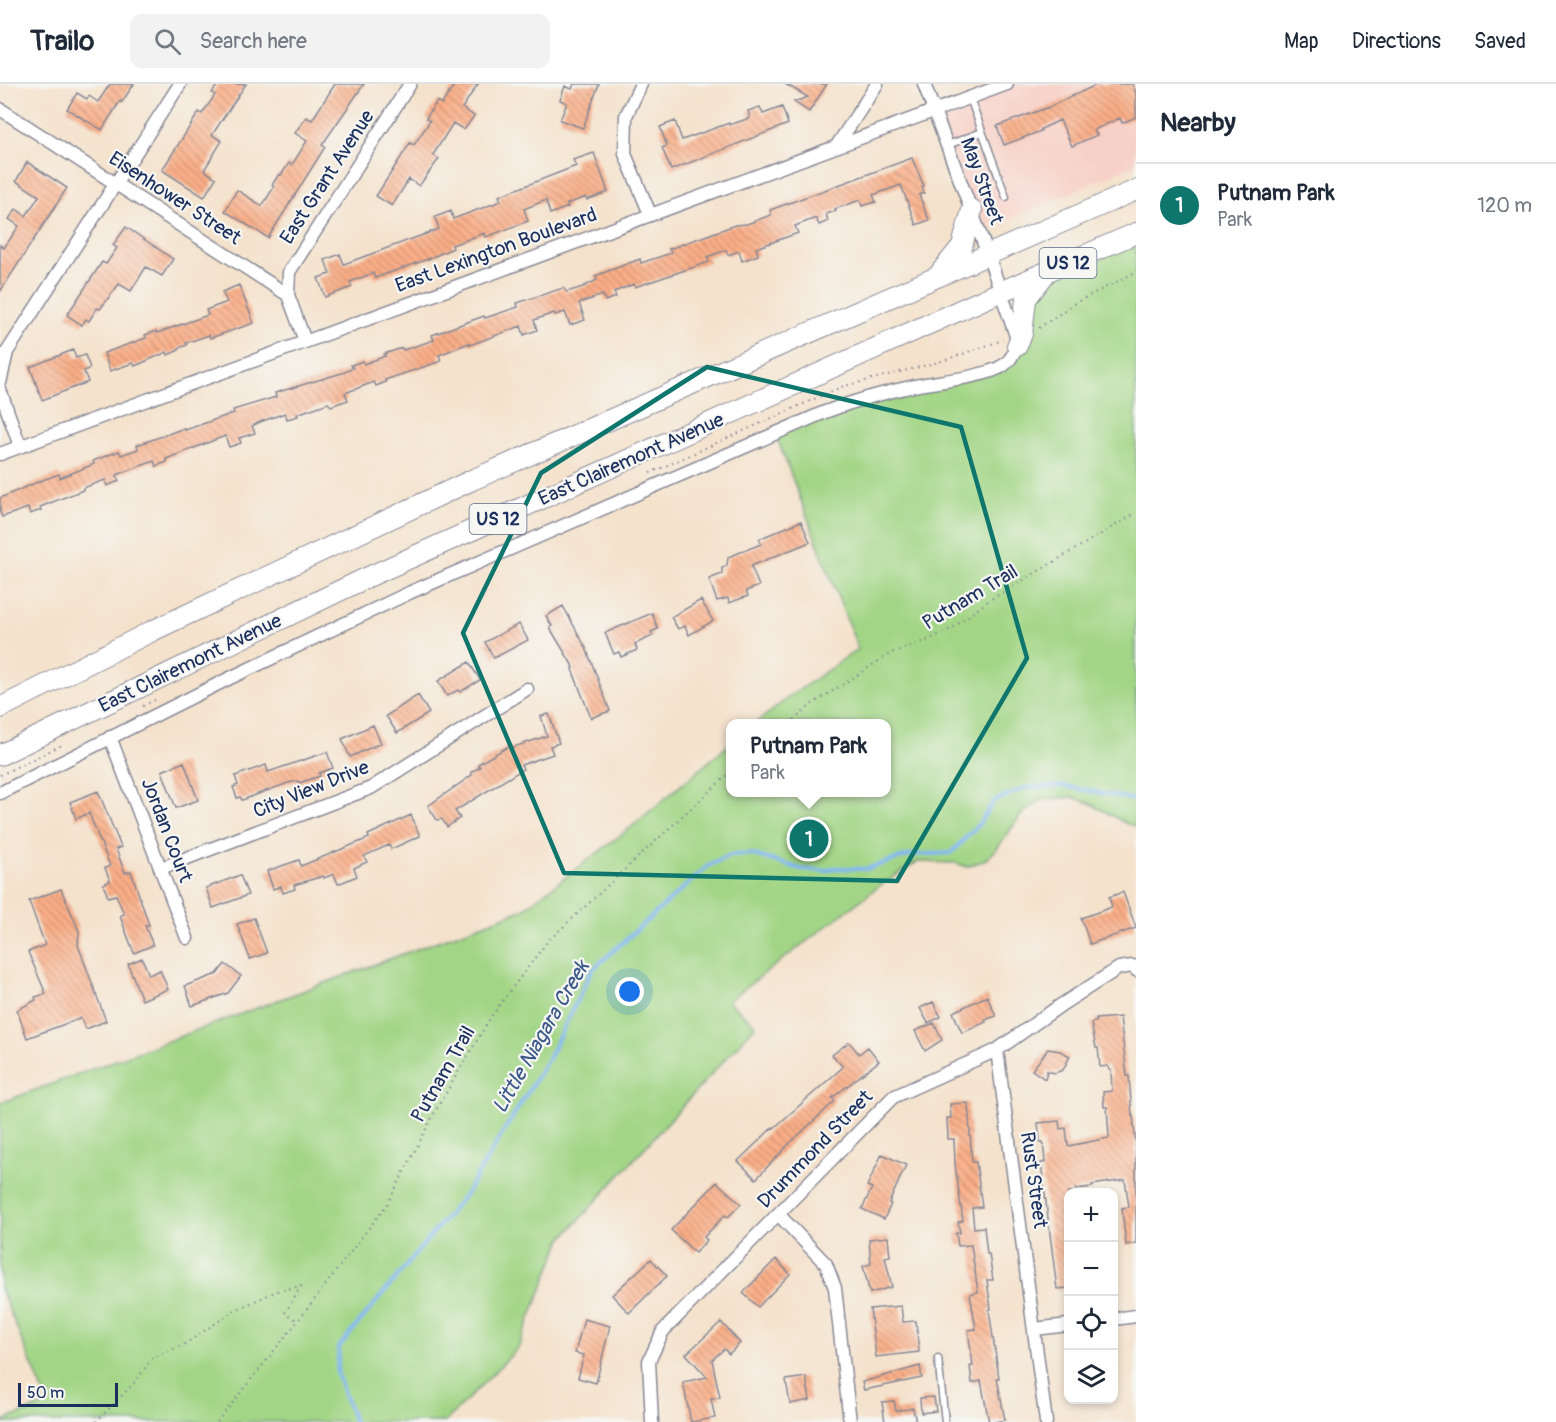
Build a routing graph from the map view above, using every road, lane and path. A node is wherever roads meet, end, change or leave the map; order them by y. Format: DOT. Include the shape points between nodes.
graph roads {
  1 [pos="180,84"];
  2 [pos="410,84"];
  3 [pos="641,84"];
  4 [pos="877,84"];
  5 [pos="924,84"];
  6 [pos="1007,84"];
  7 [pos="969,98"];
  8 [pos="0,109"];
  9 [pos="935,110"];
  10 [pos="982,132"];
  11 [pos="948,145"];
  12 [pos="836,147"];
  13 [pos="117,183"];
  14 [pos="1136,190"];
  15 [pos="1006,196"];
  16 [pos="972,210"];
  17 [pos="650,214"];
  18 [pos="1136,233"];
  19 [pos="988,255"];
  20 [pos="1048,271"];
  21 [pos="935,278"];
  22 [pos="1000,292"];
  23 [pos="288,295"];
  24 [pos="305,340"];
  25 [pos="1017,346"];
  26 [pos="0,383"];
  27 [pos="0,390"];
  28 [pos="20,446"];
  29 [pos="0,454"];
  30 [pos="1136,513"];
  31 [pos="527,689"];
  32 [pos="0,708"];
  33 [pos="794,719"];
  34 [pos="110,737"];
  35 [pos="0,755"];
  36 [pos="726,776"];
  37 [pos="0,793"];
  38 [pos="161,868"];
  39 [pos="187,938"];
  40 [pos="1135,968"];
  41 [pos="997,1050"];
  42 [pos="779,1215"];
  43 [pos="1136,1316"];
  44 [pos="1118,1318"];
  45 [pos="298,1322"];
  46 [pos="1064,1325"];
  47 [pos="1035,1329"];
  48 [pos="938,1358"];
  49 [pos="96,1422"];
  50 [pos="217,1422"];
  51 [pos="652,1422"];
  52 [pos="850,1422"];
  53 [pos="945,1422"];
  54 [pos="1046,1422"];
  1 -- 13 [label="street"];
  2 -- 23 [label="street, East Grant Avenue" via="289,272"];
  3 -- 17 [label="street" via="626,116 625,154"];
  4 -- 12 [label="street"];
  5 -- 9 [label="street, May Street"];
  6 -- 7 [label="street, East Lexington Boulevard"];
  7 -- 9 [label="street, East Lexington Boulevard"];
  7 -- 10 [label="lane"];
  8 -- 13 [label="street, Eisenhower Street"];
  9 -- 11 [label="street, May Street"];
  9 -- 12 [label="street, East Lexington Boulevard"];
  10 -- 11 [label="lane"];
  10 -- 15 [label="lane"];
  11 -- 16 [label="street, May Street"];
  12 -- 17 [label="street, East Lexington Boulevard"];
  13 -- 23 [label="street, Eisenhower Street"];
  13 -- 26 [label="street" via="7,352"];
  14 -- 19 [label="main road, US 12"];
  16 -- 19 [label="street, May Street"];
  16 -- 21 [label="main road" via="962,246"];
  17 -- 24 [label="street, East Lexington Boulevard"];
  18 -- 20 [label="main road, East Clairemont Avenue / US 12"];
  19 -- 21 [label="main road, US 12"];
  19 -- 22 [label="street, May Street"];
  20 -- 22 [label="main road, East Clairemont Avenue / US 12"];
  20 -- 25 [label="main road" via="1026,299"];
  21 -- 32 [label="main road, US 12" via="472,480 152,631"];
  22 -- 25 [label="street, May Street"];
  22 -- 35 [label="main road, East Clairemont Avenue / US 12" via="366,578"];
  23 -- 24 [label="street"];
  24 -- 28 [label="street, East Lexington Boulevard"];
  25 -- 34 [label="street" via="1009,360 994,370 855,400 726,453 411,592"];
  27 -- 28 [label="street"];
  28 -- 29 [label="street, East Lexington Boulevard"];
  30 -- 33 [label="path, Putnam Trail" via="988,601 954,627 891,653"];
  31 -- 38 [label="street, City View Drive" via="371,788"];
  34 -- 37 [label="street"];
  34 -- 38 [label="street, Jordan Court"];
  36 -- 45 [label="path, Putnam Trail" via="547,942 492,1015 437,1108 388,1203"];
  38 -- 39 [label="street, Jordan Court"];
  40 -- 41 [label="street, Drummond Street" via="1119,968"];
  41 -- 42 [label="street, Drummond Street" via="893,1097"];
  41 -- 47 [label="street, Rust Street"];
  42 -- 51 [label="street, Drummond Street" via="663,1331 649,1361"];
  42 -- 52 [label="street" via="826,1264 835,1288"];
  43 -- 44 [label="street"];
  45 -- 49 [label="path" via="285,1313 301,1286 277,1291 235,1310 185,1344 152,1358 136,1381"];
  45 -- 50 [label="path, Putnam Trail"];
  46 -- 47 [label="street"];
  47 -- 54 [label="street, Rust Street"];
  48 -- 53 [label="lane"];
}
